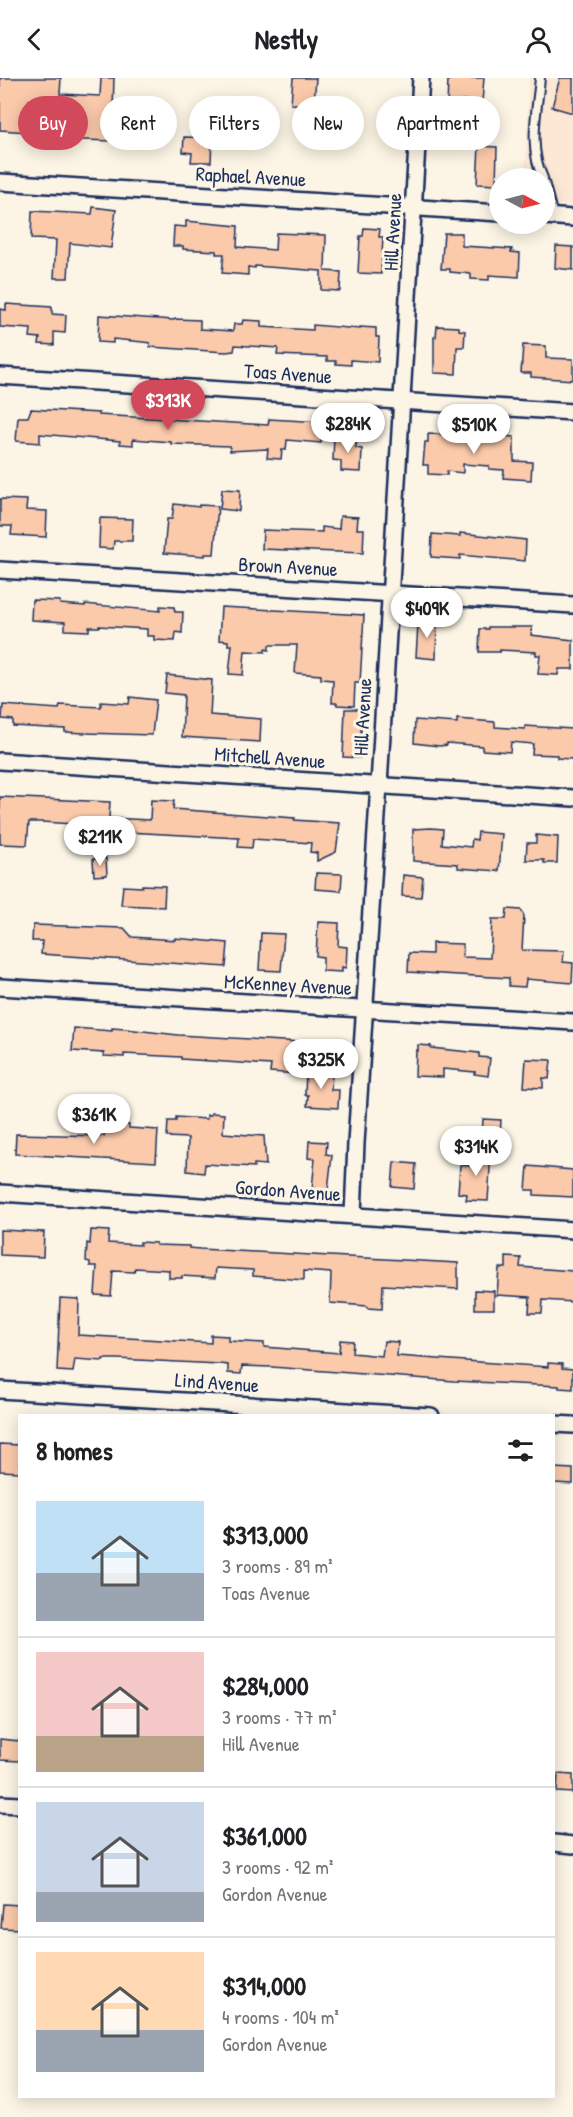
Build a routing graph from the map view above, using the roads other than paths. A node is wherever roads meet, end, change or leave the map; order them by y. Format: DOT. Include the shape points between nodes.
graph roads {
  1 [pos="421,78"];
  2 [pos="540,78"];
  3 [pos="538,168"];
  4 [pos="0,182"];
  5 [pos="414,207"];
  6 [pos="489,212"];
  7 [pos="555,216"];
  8 [pos="573,218"];
  9 [pos="0,376"];
  10 [pos="402,401"];
  11 [pos="573,412"];
  12 [pos="0,570"];
  13 [pos="391,593"];
  14 [pos="573,605"];
  15 [pos="0,761"];
  16 [pos="379,785"];
  17 [pos="573,798"];
  18 [pos="0,987"];
  19 [pos="365,1010"];
  20 [pos="573,1022"];
  21 [pos="0,1193"];
  22 [pos="353,1215"];
  23 [pos="573,1230"];
  24 [pos="0,1390"];
  25 [pos="399,1414"];
  26 [pos="555,1424"];
  27 [pos="573,1425"];
  28 [pos="0,1804"];
  29 [pos="18,1805"];
  30 [pos="555,1844"];
  31 [pos="573,1845"];
  1 -- 5 [label="street, Hill Avenue"];
  2 -- 3 [label="lane" via="535,133"];
  4 -- 5 [label="street, Raphael Avenue"];
  5 -- 6 [label="street, Raphael Avenue"];
  5 -- 10 [label="street, Hill Avenue"];
  7 -- 8 [label="street"];
  9 -- 10 [label="street, Toas Avenue"];
  10 -- 11 [label="street, Toas Avenue"];
  10 -- 13 [label="street, Hill Avenue"];
  12 -- 13 [label="street, Brown Avenue"];
  13 -- 14 [label="street, Brown Avenue"];
  13 -- 16 [label="street, Hill Avenue"];
  15 -- 16 [label="street, Mitchell Avenue"];
  16 -- 17 [label="street, Mitchell Avenue"];
  16 -- 19 [label="street, Hill Avenue"];
  18 -- 19 [label="street, McKenney Avenue"];
  19 -- 20 [label="street, McKenney Avenue"];
  19 -- 22 [label="street, Hill Avenue"];
  21 -- 22 [label="street, Gordon Avenue"];
  22 -- 23 [label="street, Gordon Avenue"];
  24 -- 25 [label="street, Lind Avenue"];
  26 -- 27 [label="street"];
  28 -- 29 [label="street"];
  30 -- 31 [label="street"];
}
